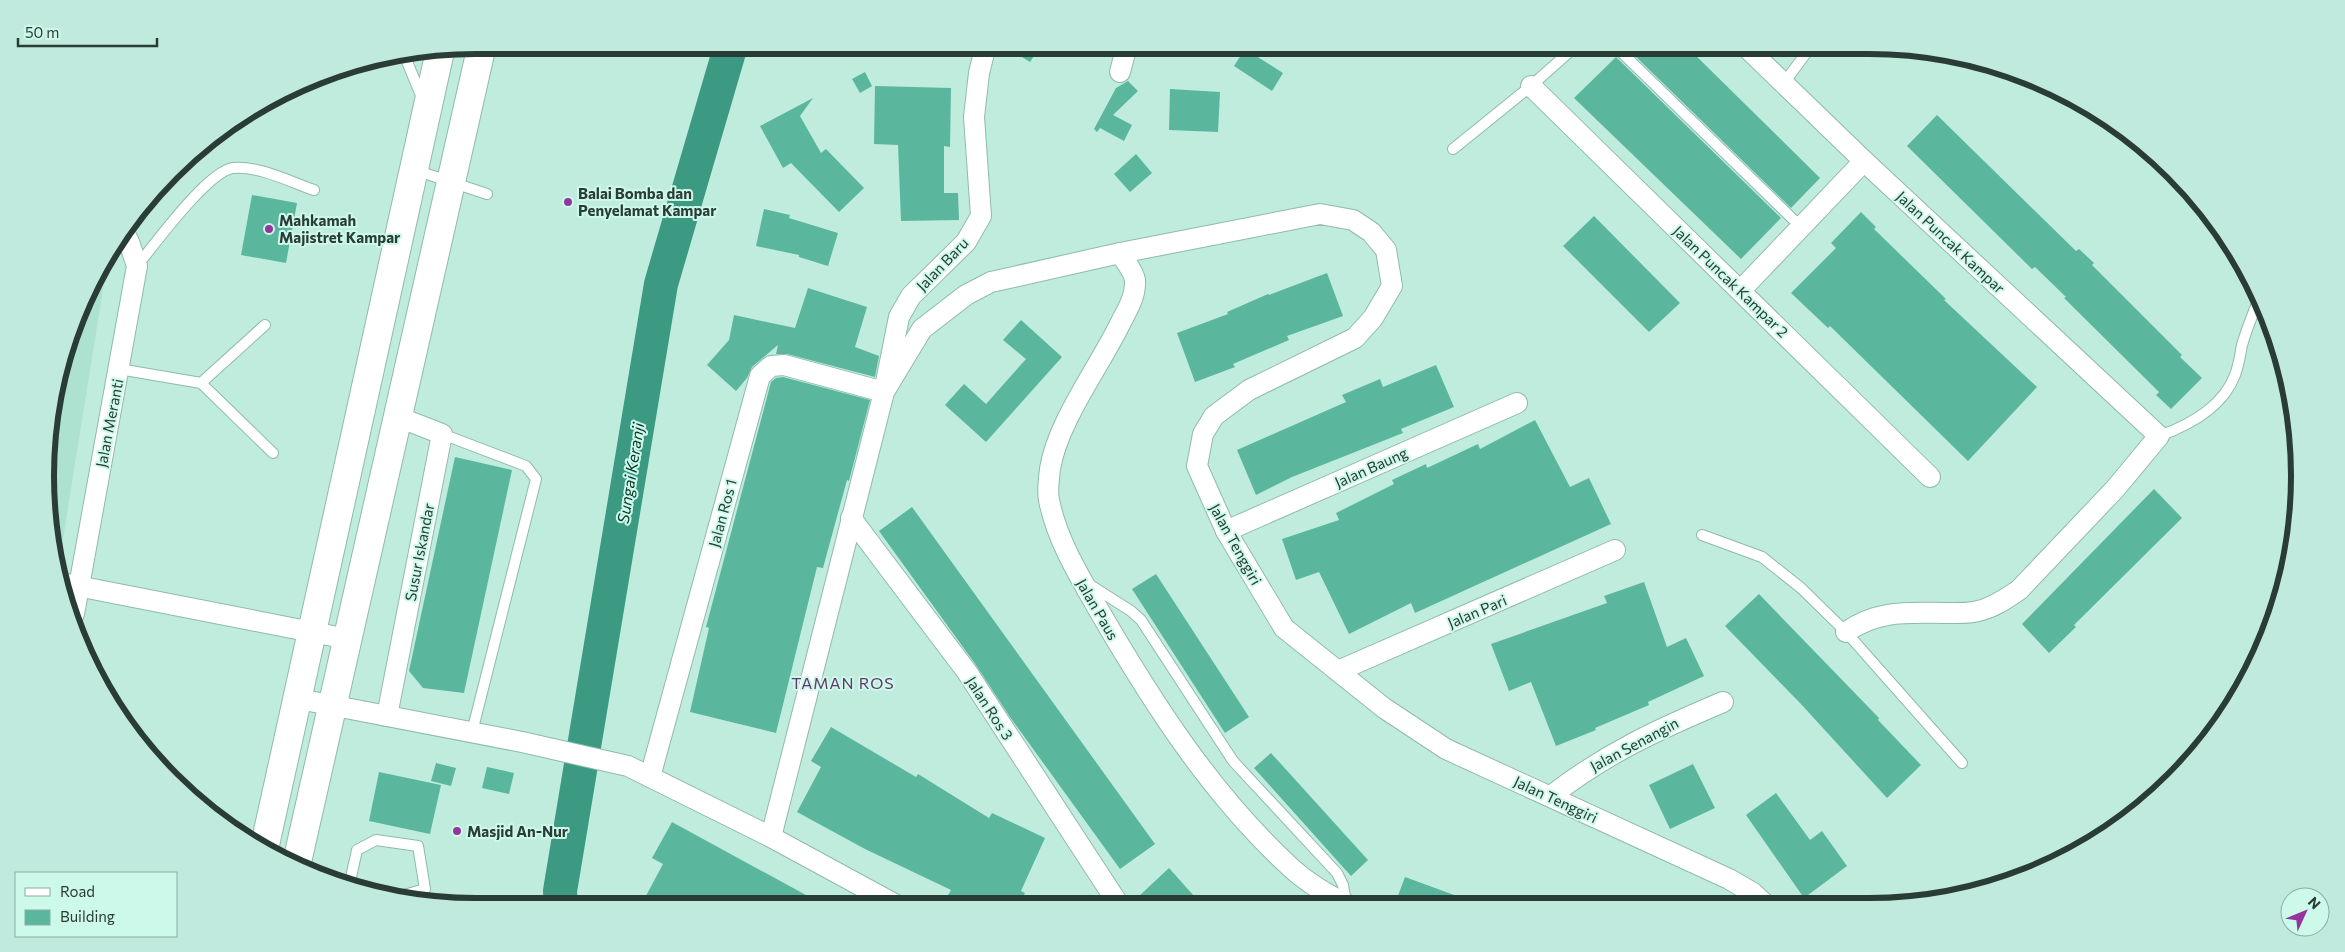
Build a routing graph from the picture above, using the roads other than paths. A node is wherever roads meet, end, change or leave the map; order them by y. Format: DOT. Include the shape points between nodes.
graph roads {
  1 [pos="480,54"];
  2 [pos="984,54"];
  3 [pos="1124,54"];
  4 [pos="1567,54"];
  5 [pos="1623,54"];
  6 [pos="1753,54"];
  7 [pos="1805,54"];
  8 [pos="439,56"];
  9 [pos="406,60"];
  10 [pos="1120,72"];
  11 [pos="1784,83"];
  12 [pos="1531,86"];
  13 [pos="426,110"];
  14 [pos="1453,149"];
  15 [pos="1864,161"];
  16 [pos="414,170"];
  17 [pos="451,182"];
  18 [pos="314,190"];
  19 [pos="487,194"];
  20 [pos="1801,227"];
  21 [pos="127,238"];
  22 [pos="1120,253"];
  23 [pos="137,266"];
  24 [pos="1741,290"];
  25 [pos="2256,307"];
  26 [pos="265,325"];
  27 [pos="119,369"];
  28 [pos="201,383"];
  29 [pos="884,392"];
  30 [pos="1517,403"];
  31 [pos="398,417"];
  32 [pos="442,434"];
  33 [pos="2159,436"];
  34 [pos="273,453"];
  35 [pos="1930,477"];
  36 [pos="852,518"];
  37 [pos="1226,531"];
  38 [pos="1702,535"];
  39 [pos="1615,550"];
  40 [pos="1080,578"];
  41 [pos="70,584"];
  42 [pos="72,598"];
  43 [pos="314,630"];
  44 [pos="1846,632"];
  45 [pos="348,638"];
  46 [pos="1338,671"];
  47 [pos="299,699"];
  48 [pos="1723,702"];
  49 [pos="333,705"];
  50 [pos="388,716"];
  51 [pos="472,732"];
  52 [pos="1962,763"];
  53 [pos="650,777"];
  54 [pos="1551,796"];
  55 [pos="771,837"];
  56 [pos="266,842"];
  57 [pos="297,858"];
  58 [pos="351,879"];
  59 [pos="411,893"];
  60 [pos="883,898"];
  61 [pos="1114,898"];
  62 [pos="1337,898"];
  63 [pos="1346,898"];
  64 [pos="1760,898"];
  1 -- 17 [label="highway"];
  2 -- 29 [label="street, Jalan Baru" via="974,118 982,216 966,242 911,296 899,317"];
  3 -- 10 [label="street"];
  4 -- 12 [label="lane"];
  5 -- 20 [label="lane"];
  6 -- 11 [label="street, Jalan Puncak Kampar"];
  7 -- 11 [label="lane"];
  8 -- 13 [label="highway"];
  9 -- 13 [label="lane"];
  11 -- 15 [label="street, Jalan Puncak Kampar"];
  12 -- 14 [label="lane"];
  12 -- 24 [label="street, Jalan Puncak Kampar 2"];
  13 -- 16 [label="highway"];
  15 -- 20 [label="street"];
  15 -- 33 [label="street, Jalan Puncak Kampar"];
  16 -- 17 [label="lane"];
  16 -- 43 [label="highway"];
  17 -- 19 [label="lane"];
  17 -- 31 [label="highway"];
  18 -- 23 [label="lane" via="250,168 231,168 214,178 195,197"];
  20 -- 24 [label="street"];
  21 -- 23 [label="street, Jalan Meranti"];
  22 -- 29 [label="street, Jalan Tenggiri" via="991,282 966,295 922,329"];
  22 -- 37 [label="street, Jalan Tenggiri" via="1320,214 1353,220 1371,232 1386,250 1392,286 1373,318 1355,338 1249,390 1214,416 1203,434 1197,466"];
  22 -- 40 [label="street, Jalan Paus" via="1135,278 1134,296 1105,357 1064,424 1050,468 1048,499"];
  23 -- 27 [label="street, Jalan Meranti"];
  24 -- 35 [label="street, Jalan Puncak Kampar 2"];
  25 -- 33 [label="lane" via="2230,387 2194,421"];
  26 -- 28 [label="lane"];
  27 -- 28 [label="lane"];
  27 -- 41 [label="street, Jalan Meranti"];
  28 -- 34 [label="lane"];
  29 -- 36 [label="street"];
  29 -- 53 [label="street, Jalan Ros 1" via="784,365 771,366 760,376"];
  30 -- 37 [label="street, Jalan Baung"];
  31 -- 32 [label="street"];
  31 -- 45 [label="highway"];
  32 -- 50 [label="street, Susur Iskandar"];
  32 -- 51 [label="lane" via="526,466 536,479"];
  33 -- 44 [label="street" via="2114,489 2019,590 2005,600 1966,613 1882,615 1867,619"];
  36 -- 55 [label="street"];
  36 -- 61 [label="street, Jalan Ros 3" via="967,672"];
  37 -- 46 [label="street, Jalan Tenggiri" via="1284,628"];
  38 -- 44 [label="lane" via="1762,557 1801,588"];
  39 -- 46 [label="street, Jalan Pari"];
  40 -- 62 [label="street, Jalan Paus" via="1188,751 1235,810 1286,864"];
  40 -- 63 [label="lane" via="1131,610 1141,620 1233,761 1337,873"];
  41 -- 42 [label="street, Jalan Meranti"];
  41 -- 43 [label="street"];
  43 -- 45 [label="street"];
  43 -- 47 [label="highway"];
  44 -- 52 [label="lane"];
  45 -- 49 [label="highway"];
  46 -- 54 [label="street, Jalan Tenggiri" via="1384,708 1446,749"];
  47 -- 49 [label="street"];
  47 -- 56 [label="highway"];
  48 -- 54 [label="street, Jalan Senangin" via="1616,751"];
  49 -- 50 [label="street"];
  49 -- 57 [label="highway"];
  50 -- 51 [label="street"];
  51 -- 53 [label="street" via="628,766"];
  53 -- 55 [label="street"];
  54 -- 64 [label="street, Jalan Tenggiri" via="1729,879"];
  55 -- 60 [label="street"];
  58 -- 59 [label="lane" via="357,850 376,840 418,846 425,889"];
}
